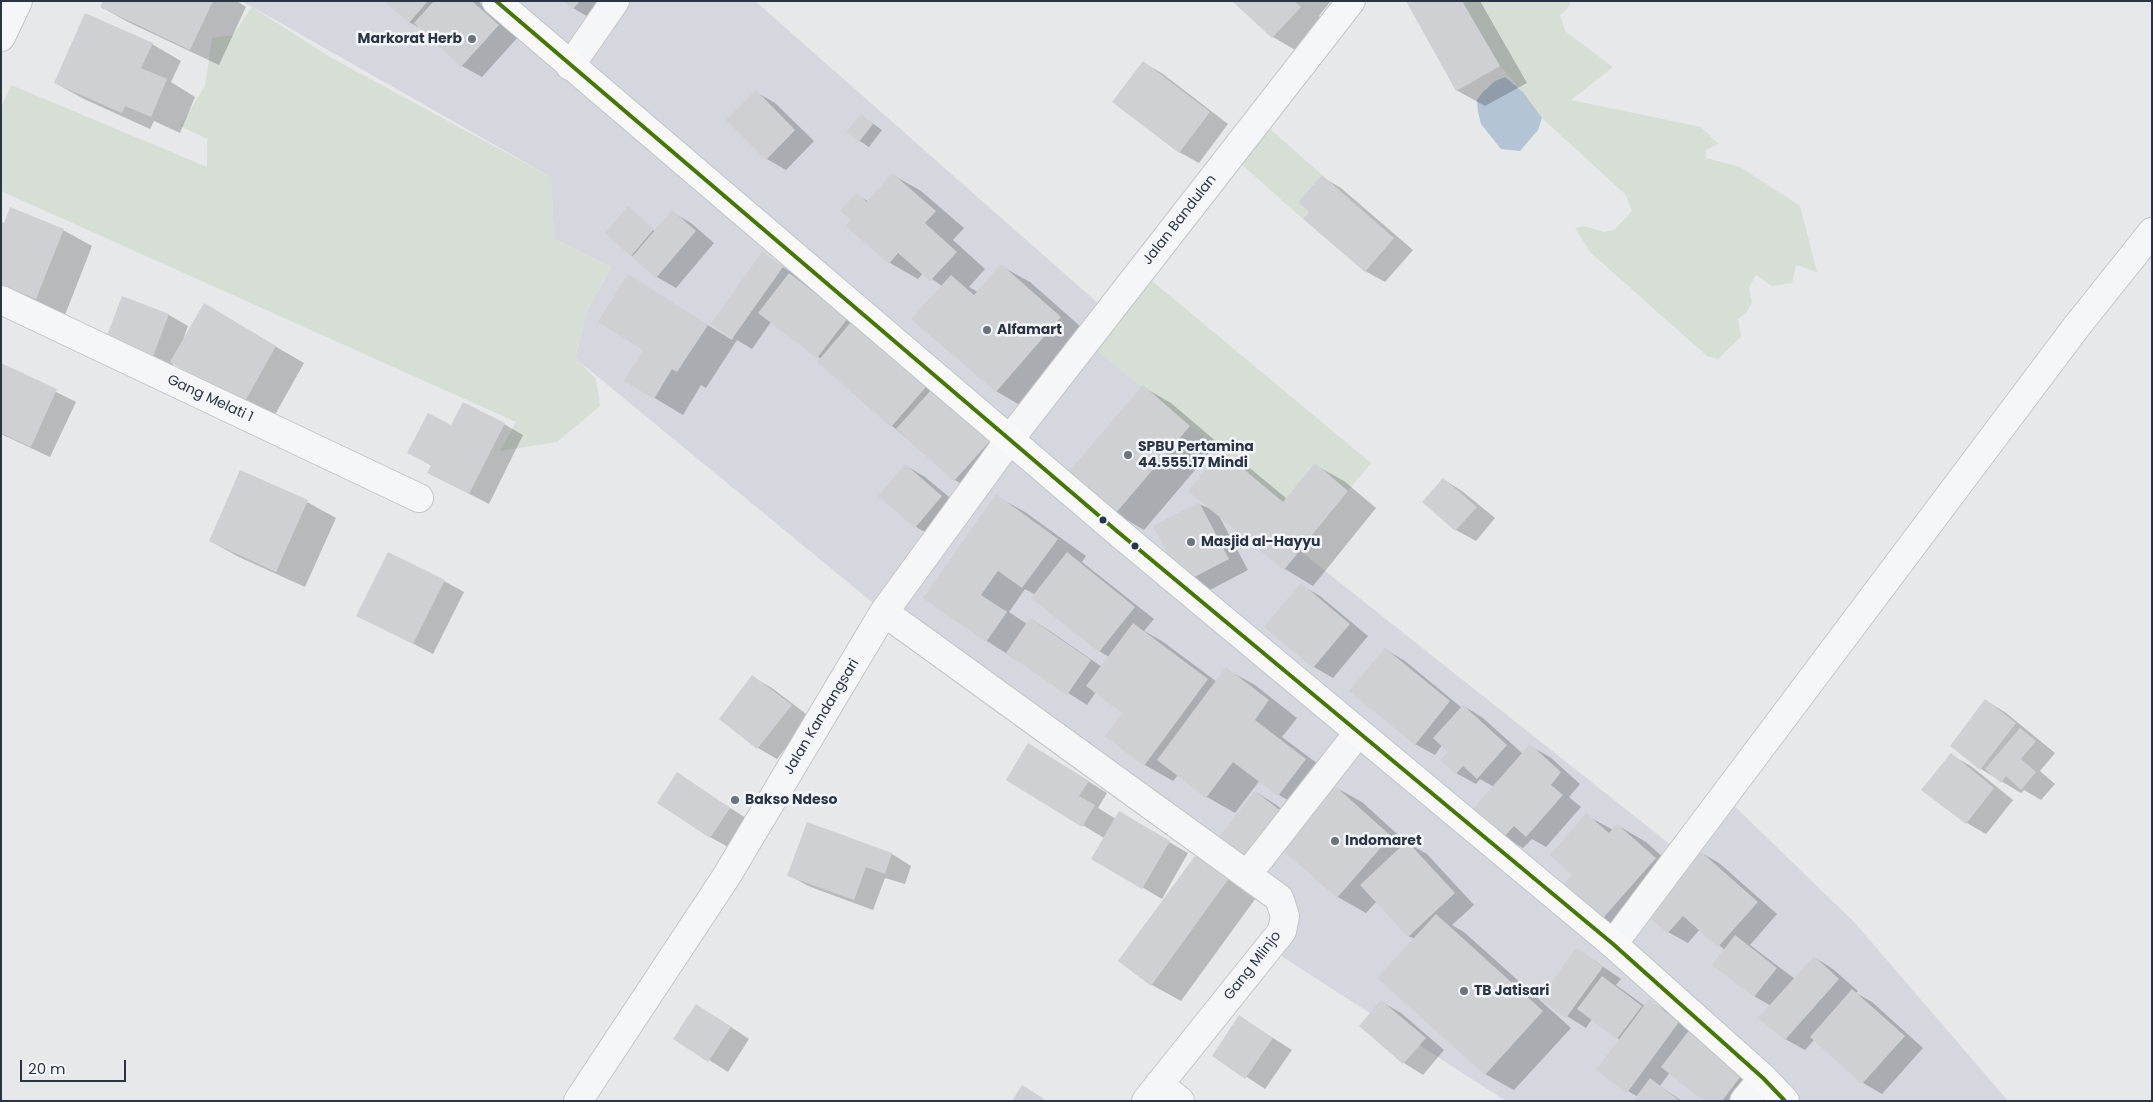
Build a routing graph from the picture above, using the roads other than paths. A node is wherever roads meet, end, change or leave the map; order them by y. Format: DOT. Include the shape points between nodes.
graph roads {
  1 [pos="18,1"];
  2 [pos="496,1"];
  3 [pos="615,1"];
  4 [pos="1352,1"];
  5 [pos="1,37"];
  6 [pos="570,66"];
  7 [pos="2152,232"];
  8 [pos="1,300"];
  9 [pos="1010,439"];
  10 [pos="419,498"];
  11 [pos="884,612"];
  12 [pos="1358,733"];
  13 [pos="1247,875"];
  14 [pos="1613,944"];
  15 [pos="1763,1078"];
  16 [pos="1152,1092"];
  17 [pos="578,1101"];
  18 [pos="1180,1101"];
  19 [pos="1744,1101"];
  20 [pos="1785,1101"];
  1 -- 5 [label="street"];
  2 -- 6 [label="main road"];
  3 -- 6 [label="street"];
  4 -- 9 [label="street, Jalan Bandulan"];
  6 -- 9 [label="main road"];
  7 -- 14 [label="street" via="2071,334"];
  8 -- 10 [label="street, Gang Melati 1"];
  9 -- 11 [label="street, Jalan Kandangsari"];
  9 -- 12 [label="main road"];
  11 -- 13 [label="street, Gang Mlinjo"];
  11 -- 17 [label="street, Jalan Kandangsari" via="726,877"];
  12 -- 13 [label="street"];
  12 -- 14 [label="main road"];
  13 -- 16 [label="street, Gang Mlinjo" via="1279,898 1285,916 1282,931"];
  14 -- 15 [label="main road"];
  15 -- 19 [label="street"];
  15 -- 20 [label="main road"];
  16 -- 18 [label="street, Gang Mlinjo"];
}
